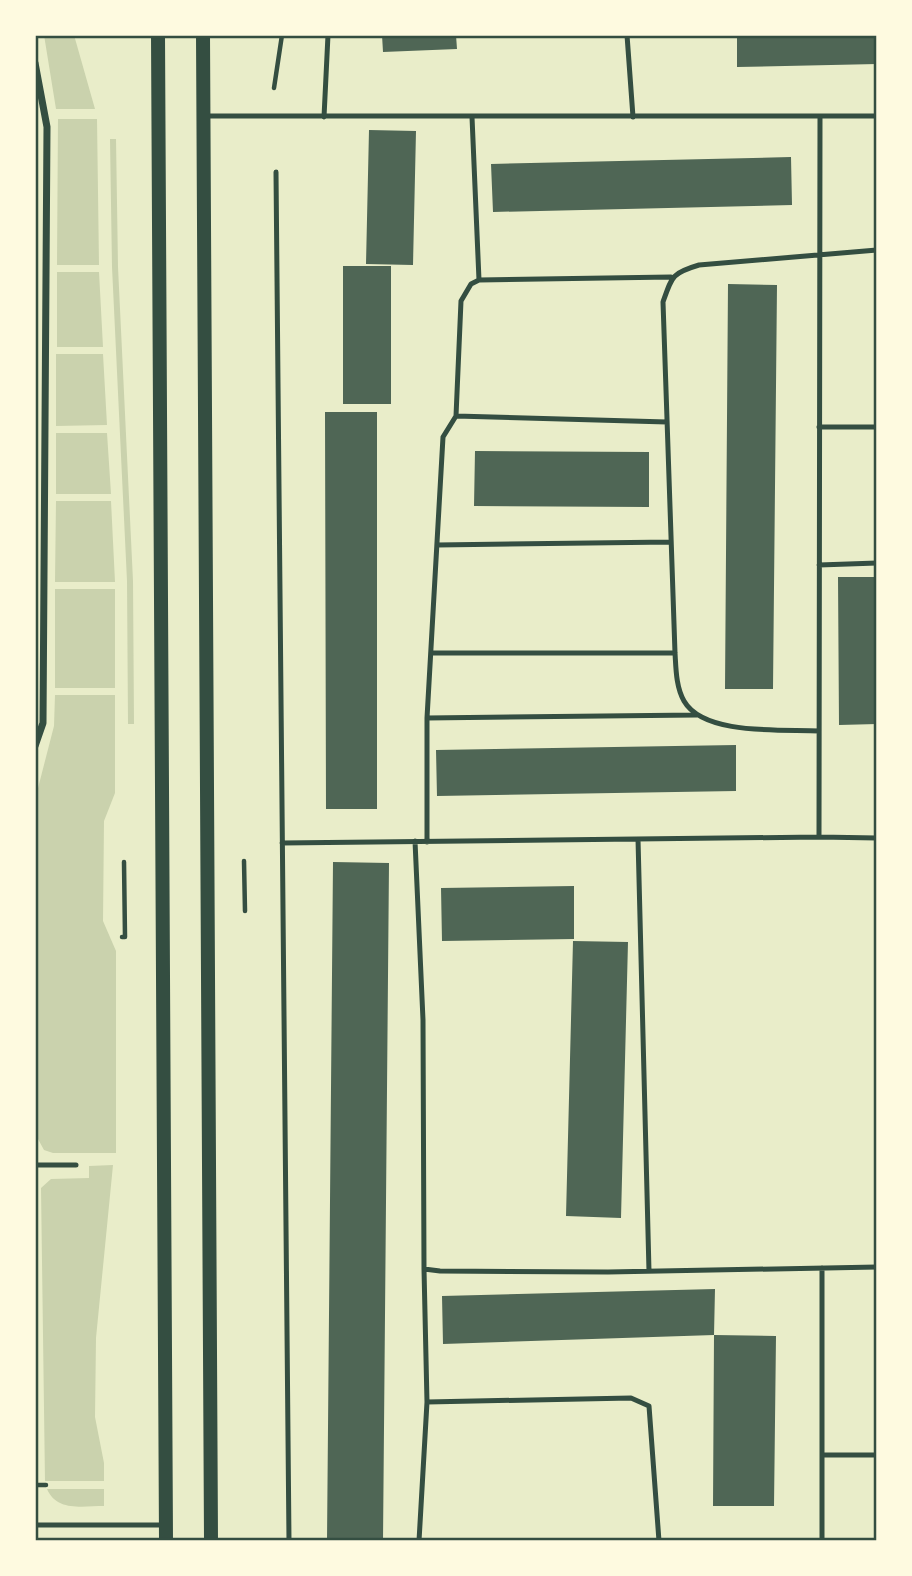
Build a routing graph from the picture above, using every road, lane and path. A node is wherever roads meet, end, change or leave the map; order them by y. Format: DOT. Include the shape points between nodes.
graph roads {
  1 [pos="158,35"];
  2 [pos="204,35"];
  3 [pos="282,35"];
  4 [pos="328,35"];
  5 [pos="627,35"];
  6 [pos="35,63"];
  7 [pos="274,88"];
  8 [pos="37,89"];
  9 [pos="204,116"];
  10 [pos="877,116"];
  11 [pos="324,117"];
  12 [pos="472,117"];
  13 [pos="633,117"];
  14 [pos="820,117"];
  15 [pos="275,172"];
  16 [pos="877,250"];
  17 [pos="819,254"];
  18 [pos="671,277"];
  19 [pos="478,280"];
  20 [pos="456,416"];
  21 [pos="667,422"];
  22 [pos="819,427"];
  23 [pos="877,427"];
  24 [pos="35,463"];
  25 [pos="45,463"];
  26 [pos="671,542"];
  27 [pos="438,545"];
  28 [pos="877,563"];
  29 [pos="819,565"];
  30 [pos="431,653"];
  31 [pos="675,653"];
  32 [pos="696,715"];
  33 [pos="427,718"];
  34 [pos="39,723"];
  35 [pos="819,731"];
  36 [pos="35,746"];
  37 [pos="819,837"];
  38 [pos="877,838"];
  39 [pos="638,839"];
  40 [pos="415,841"];
  41 [pos="427,842"];
  42 [pos="282,843"];
  43 [pos="244,860"];
  44 [pos="124,862"];
  45 [pos="245,911"];
  46 [pos="122,937"];
  47 [pos="35,1165"];
  48 [pos="76,1165"];
  49 [pos="877,1267"];
  50 [pos="822,1268"];
  51 [pos="424,1269"];
  52 [pos="649,1271"];
  53 [pos="427,1402"];
  54 [pos="822,1455"];
  55 [pos="877,1455"];
  56 [pos="35,1485"];
  57 [pos="46,1485"];
  58 [pos="35,1525"];
  59 [pos="166,1525"];
  60 [pos="166,1541"];
  61 [pos="211,1541"];
  62 [pos="289,1541"];
  63 [pos="419,1541"];
  64 [pos="659,1541"];
  65 [pos="822,1541"];
  1 -- 59 [label="main road"];
  2 -- 9 [label="main road"];
  3 -- 7 [label="path"];
  4 -- 11 [label="lane"];
  5 -- 13 [label="lane"];
  6 -- 8 [label="street"];
  8 -- 25 [label="street" via="47,127"];
  9 -- 11 [label="lane"];
  9 -- 61 [label="main road"];
  10 -- 14 [label="lane"];
  11 -- 12 [label="lane"];
  12 -- 13 [label="lane"];
  12 -- 19 [label="lane"];
  13 -- 14 [label="lane"];
  14 -- 17 [label="lane"];
  15 -- 42 [label="lane"];
  16 -- 17 [label="lane"];
  17 -- 18 [label="lane" via="699,265"];
  17 -- 22 [label="lane"];
  18 -- 19 [label="lane"];
  18 -- 21 [label="lane" via="663,302"];
  19 -- 20 [label="lane" via="461,300"];
  20 -- 21 [label="lane"];
  20 -- 27 [label="lane" via="443,437"];
  21 -- 26 [label="lane"];
  22 -- 23 [label="lane"];
  22 -- 29 [label="lane"];
  24 -- 25 [label="lane"];
  25 -- 34 [label="street"];
  26 -- 27 [label="lane"];
  26 -- 31 [label="lane"];
  27 -- 30 [label="lane"];
  28 -- 29 [label="lane"];
  29 -- 35 [label="lane"];
  30 -- 31 [label="lane"];
  30 -- 33 [label="lane"];
  31 -- 32 [label="lane" via="678,687"];
  32 -- 33 [label="lane"];
  32 -- 35 [label="lane" via="730,726"];
  33 -- 41 [label="lane"];
  34 -- 36 [label="street"];
  35 -- 37 [label="lane"];
  37 -- 38 [label="lane"];
  37 -- 39 [label="lane"];
  39 -- 41 [label="lane"];
  39 -- 52 [label="lane"];
  40 -- 41 [label="lane"];
  40 -- 42 [label="lane"];
  40 -- 51 [label="lane" via="423,1020"];
  42 -- 62 [label="lane"];
  43 -- 45 [label="path"];
  44 -- 46 [label="path"];
  47 -- 48 [label="lane"];
  49 -- 50 [label="lane"];
  50 -- 52 [label="lane"];
  50 -- 54 [label="lane"];
  51 -- 52 [label="lane"];
  51 -- 53 [label="lane"];
  53 -- 63 [label="lane"];
  53 -- 64 [label="lane" via="631,1398 649,1406"];
  54 -- 55 [label="lane"];
  54 -- 65 [label="lane"];
  56 -- 57 [label="path"];
  58 -- 59 [label="lane"];
  59 -- 60 [label="main road"];
}
